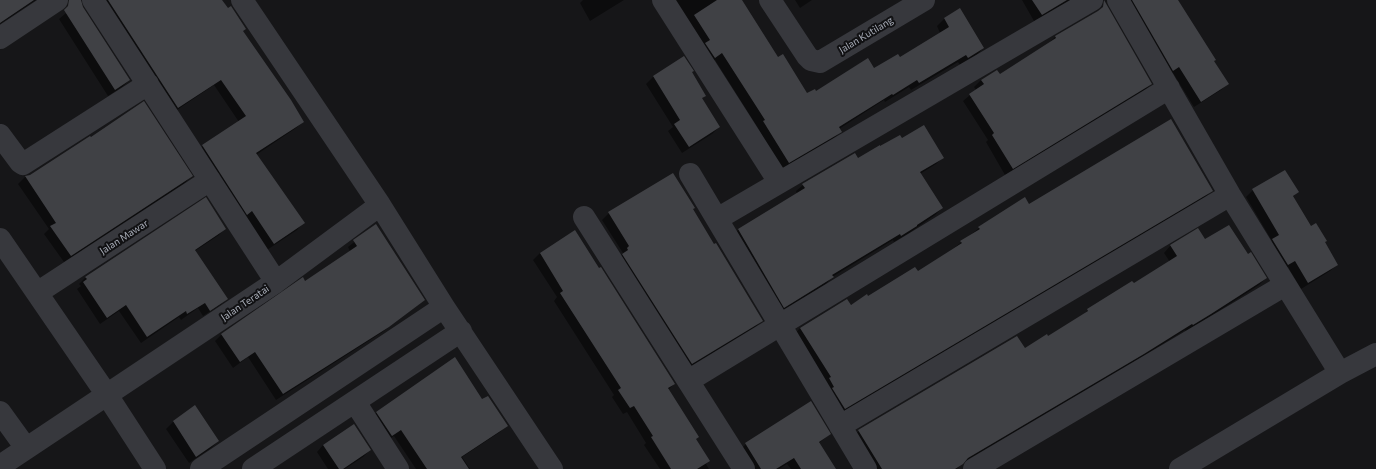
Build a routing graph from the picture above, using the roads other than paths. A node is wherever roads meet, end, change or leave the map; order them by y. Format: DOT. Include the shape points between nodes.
graph roads {
  1 [pos="57,0"];
  2 [pos="94,0"];
  3 [pos="242,0"];
  4 [pos="663,0"];
  5 [pos="770,0"];
  6 [pos="924,0"];
  7 [pos="1092,0"];
  8 [pos="1118,0"];
  9 [pos="0,38"];
  10 [pos="148,84"];
  11 [pos="1169,88"];
  12 [pos="0,134"];
  13 [pos="690,174"];
  14 [pos="210,180"];
  15 [pos="780,182"];
  16 [pos="1230,195"];
  17 [pos="380,205"];
  18 [pos="584,217"];
  19 [pos="717,219"];
  20 [pos="1,243"];
  21 [pos="276,282"];
  22 [pos="1285,285"];
  23 [pos="37,293"];
  24 [pos="444,307"];
  25 [pos="780,326"];
  26 [pos="461,331"];
  27 [pos="1376,354"];
  28 [pos="1340,373"];
  29 [pos="688,381"];
  30 [pos="107,395"];
  31 [pos="355,402"];
  32 [pos="0,412"];
  33 [pos="840,426"];
  34 [pos="237,446"];
  35 [pos="26,448"];
  36 [pos="0,466"];
  37 [pos="155,469"];
  38 [pos="202,469"];
  39 [pos="252,469"];
  40 [pos="398,469"];
  41 [pos="552,469"];
  42 [pos="744,469"];
  43 [pos="866,469"];
  44 [pos="974,469"];
  45 [pos="1180,469"];
  1 -- 9 [label="street"];
  2 -- 10 [label="street"];
  3 -- 17 [label="street"];
  4 -- 15 [label="street"];
  5 -- 6 [label="street, Jalan Kutilang" via="807,56 815,62 825,60"];
  7 -- 15 [label="street"];
  8 -- 11 [label="street"];
  10 -- 12 [label="street" via="25,163 20,162"];
  10 -- 14 [label="street"];
  11 -- 16 [label="street"];
  11 -- 25 [label="street"];
  13 -- 19 [label="street"];
  14 -- 21 [label="street"];
  14 -- 23 [label="street, Jalan Mawar"];
  15 -- 19 [label="street"];
  16 -- 22 [label="street"];
  16 -- 33 [label="street"];
  17 -- 21 [label="street, Jalan Teratai"];
  17 -- 24 [label="street"];
  18 -- 29 [label="street"];
  19 -- 25 [label="street"];
  20 -- 23 [label="street"];
  21 -- 30 [label="street, Jalan Teratai"];
  22 -- 28 [label="street"];
  22 -- 44 [label="street"];
  23 -- 30 [label="street"];
  24 -- 26 [label="street"];
  24 -- 34 [label="street"];
  25 -- 29 [label="street"];
  25 -- 33 [label="street"];
  26 -- 31 [label="street"];
  26 -- 41 [label="street"];
  27 -- 28 [label="street"];
  28 -- 45 [label="street"];
  29 -- 42 [label="street"];
  30 -- 35 [label="street, Jalan Teratai"];
  30 -- 37 [label="street"];
  31 -- 39 [label="street"];
  31 -- 40 [label="street"];
  32 -- 35 [label="street"];
  33 -- 43 [label="street"];
  34 -- 38 [label="street"];
  34 -- 39 [label="street"];
  35 -- 36 [label="street, Jalan Teratai"];
}
